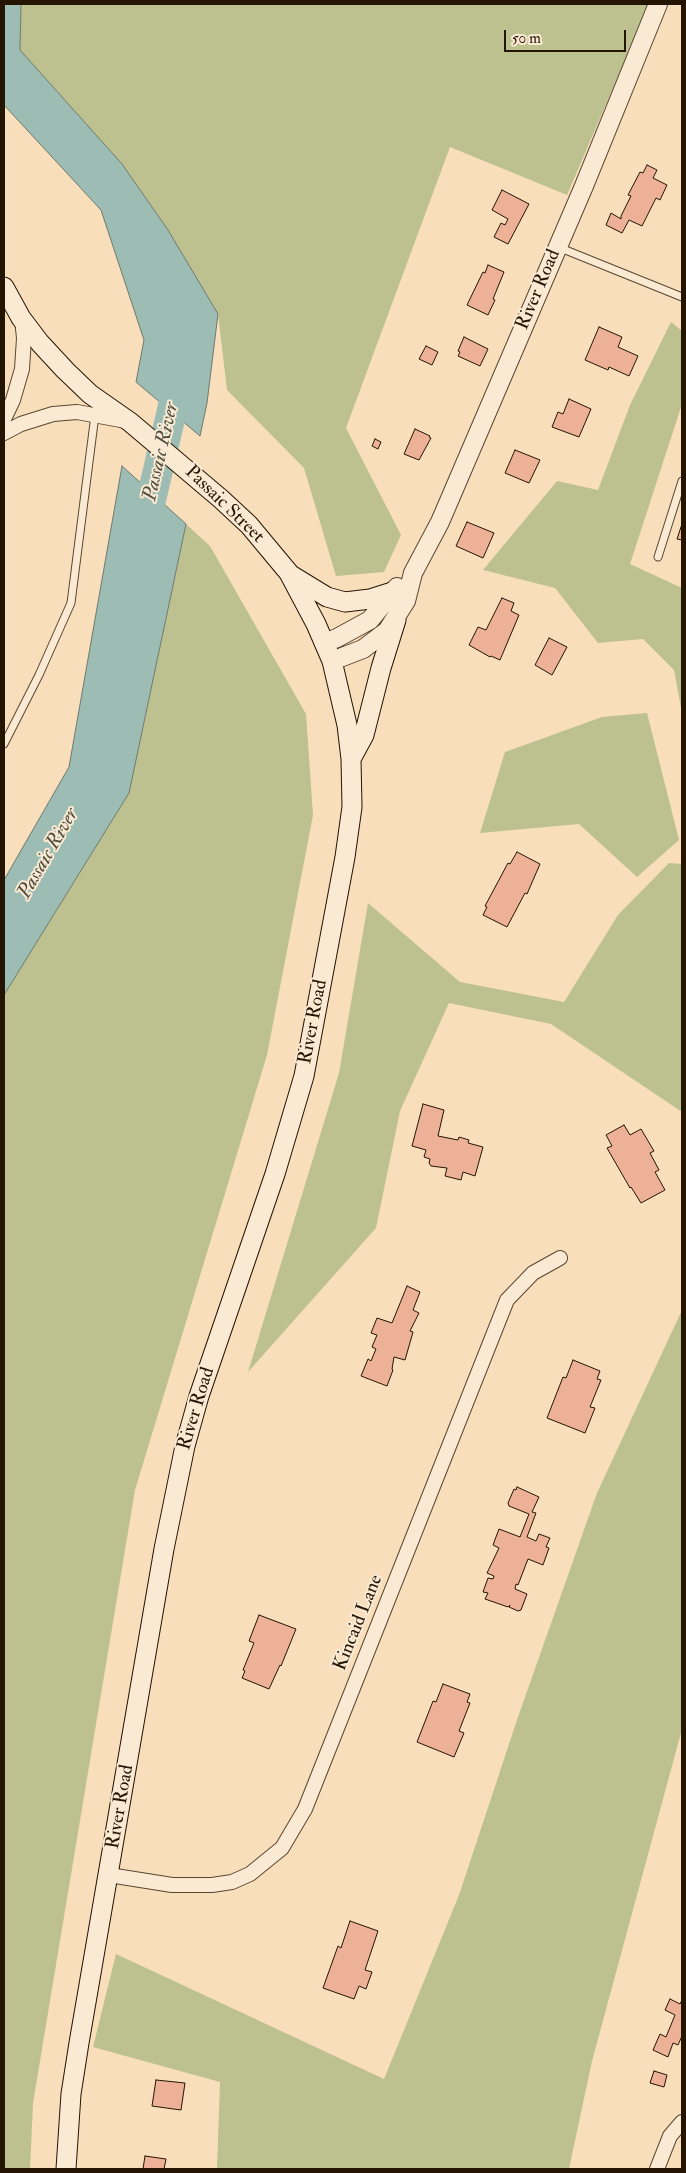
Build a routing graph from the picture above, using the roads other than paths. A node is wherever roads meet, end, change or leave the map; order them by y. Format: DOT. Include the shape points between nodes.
graph roads {
  1 [pos="658,4"];
  2 [pos="558,247"];
  3 [pos="4,287"];
  4 [pos="682,296"];
  5 [pos="21,318"];
  6 [pos="96,415"];
  7 [pos="4,419"];
  8 [pos="130,422"];
  9 [pos="4,433"];
  10 [pos="682,481"];
  11 [pos="658,557"];
  12 [pos="289,573"];
  13 [pos="413,573"];
  14 [pos="392,592"];
  15 [pos="396,620"];
  16 [pos="324,643"];
  17 [pos="332,661"];
  18 [pos="4,744"];
  19 [pos="351,759"];
  20 [pos="560,1258"];
  21 [pos="109,1875"];
  22 [pos="682,2122"];
  23 [pos="66,2169"];
  24 [pos="657,2169"];
  1 -- 2 [label="street, River Road"];
  2 -- 4 [label="lane"];
  2 -- 13 [label="street, River Road" via="440,522"];
  3 -- 5 [label="main road, Passaic Street"];
  5 -- 7 [label="street" via="24,338 22,369"];
  5 -- 8 [label="main road, Passaic Street" via="40,343 90,394"];
  6 -- 8 [label="street"];
  6 -- 9 [label="street" via="77,412 53,414"];
  6 -- 18 [label="lane" via="71,603"];
  8 -- 12 [label="main road, Passaic Street" via="249,525"];
  10 -- 11 [label="lane"];
  12 -- 14 [label="main road" via="327,597 346,602"];
  12 -- 16 [label="main road, Passaic Street"];
  13 -- 14 [label="street"];
  13 -- 15 [label="street" via="406,601"];
  14 -- 16 [label="street" via="370,620"];
  15 -- 17 [label="street" via="363,649"];
  15 -- 19 [label="main road" via="364,735"];
  16 -- 17 [label="main road, Passaic Street"];
  17 -- 19 [label="main road, River Road" via="348,725"];
  19 -- 21 [label="main road, River Road" via="352,807 345,857 304,1076 275,1174 184,1446"];
  20 -- 21 [label="street, Kincaid Lane" via="533,1273 506,1300 305,1809 282,1848 250,1874 232,1882 172,1885"];
  21 -- 23 [label="main road, River Road" via="72,2086"];
  22 -- 24 [label="street" via="670,2136"];
}
